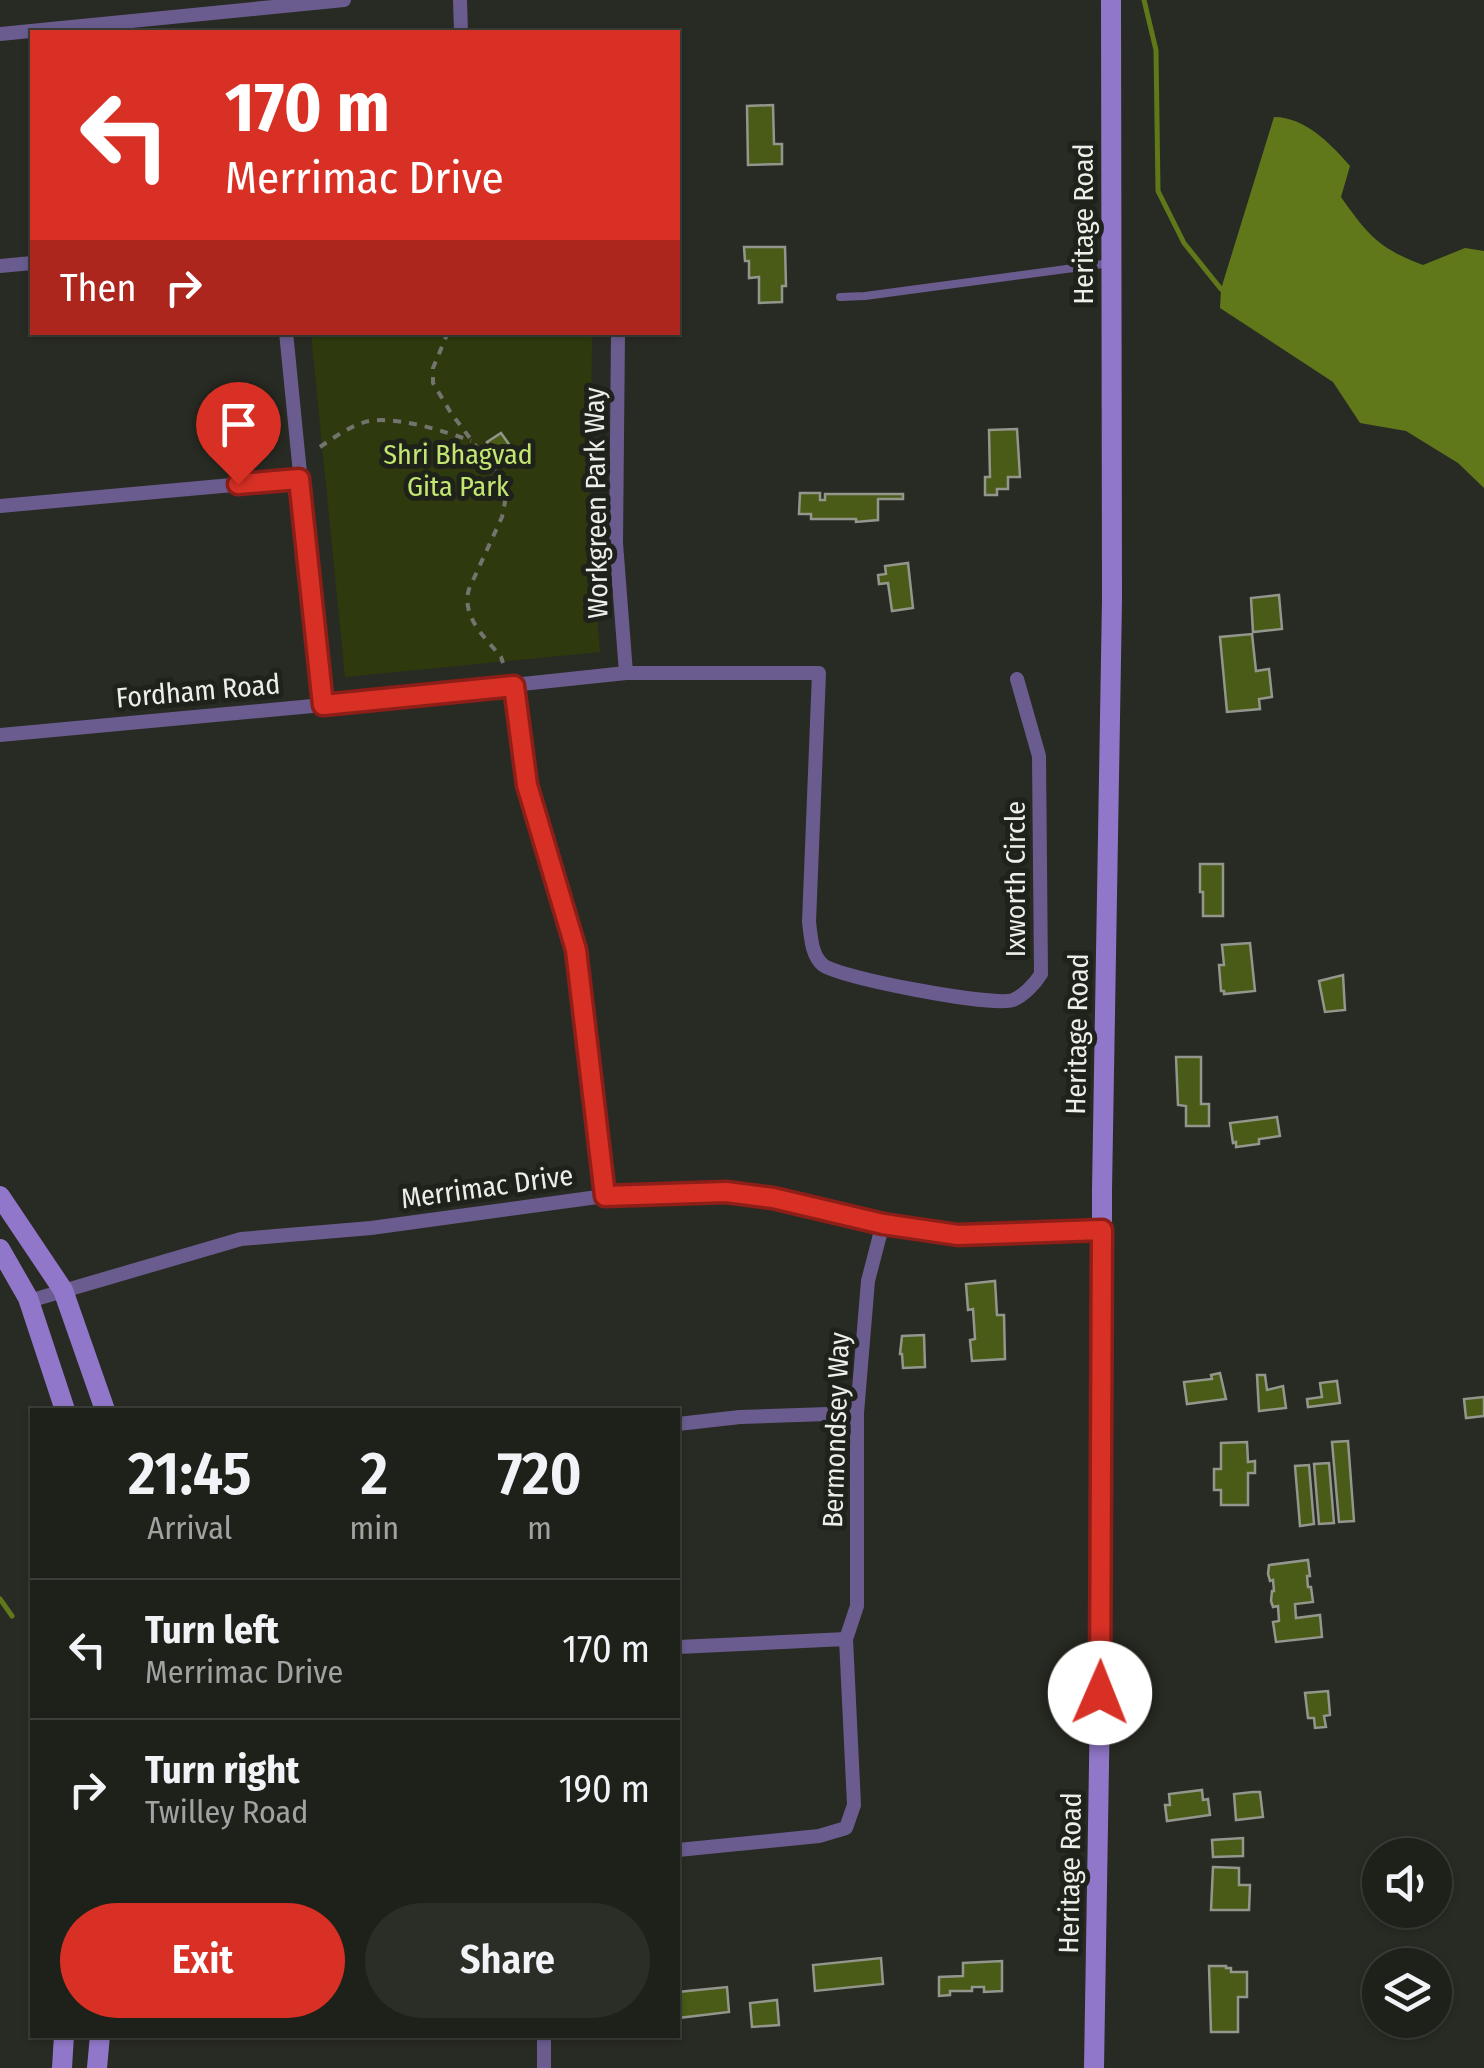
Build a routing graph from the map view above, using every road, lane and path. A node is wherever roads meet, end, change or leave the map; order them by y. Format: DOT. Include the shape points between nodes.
graph roads {
  1 [pos="344,0"];
  2 [pos="460,0"];
  3 [pos="1111,0"];
  4 [pos="242,4"];
  5 [pos="30,30"];
  6 [pos="32,30"];
  7 [pos="460,30"];
  8 [pos="0,34"];
  9 [pos="30,263"];
  10 [pos="1111,263"];
  11 [pos="0,266"];
  12 [pos="840,297"];
  13 [pos="286,335"];
  14 [pos="447,335"];
  15 [pos="618,335"];
  16 [pos="471,440"];
  17 [pos="320,447"];
  18 [pos="299,479"];
  19 [pos="0,506"];
  20 [pos="503,664"];
  21 [pos="626,673"];
  22 [pos="819,673"];
  23 [pos="1017,679"];
  24 [pos="514,686"];
  25 [pos="323,705"];
  26 [pos="0,736"];
  27 [pos="0,1196"];
  28 [pos="605,1196"];
  29 [pos="883,1224"];
  30 [pos="1102,1230"];
  31 [pos="0,1250"];
  32 [pos="63,1290"];
  33 [pos="29,1301"];
  34 [pos="64,1408"];
  35 [pos="104,1408"];
  36 [pos="857,1413"];
  37 [pos="680,1424"];
  38 [pos="846,1639"];
  39 [pos="680,1647"];
  40 [pos="680,1850"];
  41 [pos="64,2038"];
  42 [pos="100,2038"];
  43 [pos="544,2038"];
  44 [pos="62,2068"];
  45 [pos="97,2068"];
  46 [pos="544,2068"];
  47 [pos="1094,2068"];
  1 -- 4 [label="street"];
  2 -- 7 [label="street"];
  3 -- 10 [label="street, Heritage Road"];
  4 -- 6 [label="street"];
  5 -- 8 [label="street"];
  9 -- 11 [label="street"];
  10 -- 12 [label="lane"];
  10 -- 30 [label="street, Heritage Road"];
  13 -- 18 [label="street"];
  14 -- 16 [label="path" via="432,378"];
  15 -- 21 [label="street, Workgreen Park Way" via="616,544"];
  16 -- 17 [label="path" via="376,420"];
  16 -- 20 [label="path" via="503,485 506,502 466,606"];
  18 -- 19 [label="street"];
  18 -- 25 [label="street"];
  21 -- 22 [label="street, Fordham Road"];
  21 -- 24 [label="street, Fordham Road"];
  22 -- 23 [label="street, Ixworth Circle" via="812,948 823,964 842,972 988,1001 1012,1000 1041,974 1039,756"];
  24 -- 25 [label="street, Fordham Road"];
  24 -- 28 [label="street" via="527,785 576,950"];
  25 -- 26 [label="street, Fordham Road"];
  27 -- 32 [label="street"];
  28 -- 29 [label="street, Merrimac Drive" via="726,1192"];
  28 -- 32 [label="street, Merrimac Drive" via="241,1239"];
  29 -- 30 [label="street, Merrimac Drive" via="958,1235"];
  29 -- 36 [label="street, Bermondsey Way" via="868,1281"];
  30 -- 47 [label="street, Heritage Road"];
  31 -- 33 [label="street"];
  32 -- 33 [label="street, Merrimac Drive"];
  32 -- 35 [label="street"];
  33 -- 34 [label="street"];
  36 -- 37 [label="street"];
  36 -- 38 [label="street, Bermondsey Way" via="857,1606"];
  38 -- 39 [label="street"];
  38 -- 40 [label="street, Bermondsey Way" via="854,1805 846,1828"];
  41 -- 44 [label="street"];
  42 -- 45 [label="street"];
  43 -- 46 [label="street"];
}
